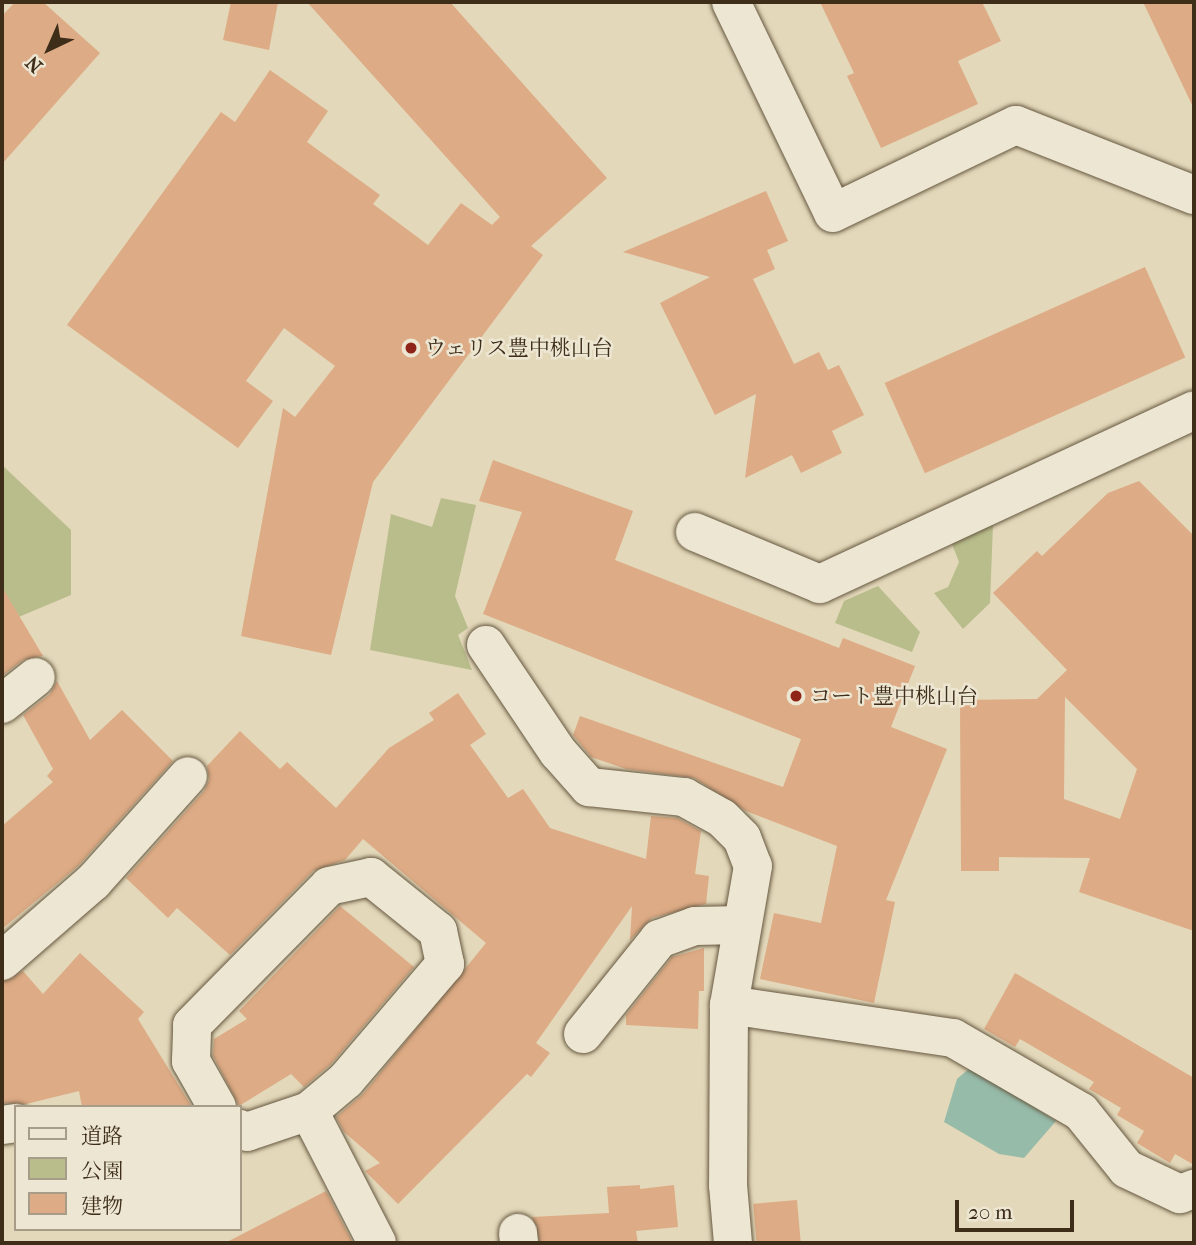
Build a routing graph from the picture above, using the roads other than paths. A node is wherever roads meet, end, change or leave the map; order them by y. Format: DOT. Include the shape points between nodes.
graph roads {
  1 [pos="731,2"];
  2 [pos="1194,195"];
  3 [pos="1194,410"];
  4 [pos="695,532"];
  5 [pos="485,645"];
  6 [pos="36,677"];
  7 [pos="2,704"];
  8 [pos="188,776"];
  9 [pos="741,925"];
  10 [pos="2,961"];
  11 [pos="729,1005"];
  12 [pos="583,1034"];
  13 [pos="216,1105"];
  14 [pos="309,1111"];
  15 [pos="242,1130"];
  16 [pos="1194,1189"];
  17 [pos="377,1243"];
  18 [pos="733,1243"];
  1 -- 2 [label="street" via="833,213 1016,125"];
  3 -- 4 [label="street" via="820,584"];
  5 -- 9 [label="street" via="558,751 589,787 684,797 722,818 742,838 753,866"];
  6 -- 7 [label="street"];
  8 -- 10 [label="street" via="93,882"];
  9 -- 11 [label="street"];
  9 -- 12 [label="street" via="695,926 659,939"];
  11 -- 16 [label="street" via="953,1038 1081,1112 1127,1169 1180,1194"];
  11 -- 18 [label="street" via="728,1185"];
  13 -- 14 [label="street" via="191,1061 192,1025 329,886 371,877 438,931 445,964 346,1080"];
  14 -- 15 [label="street"];
  14 -- 17 [label="street"];
}
